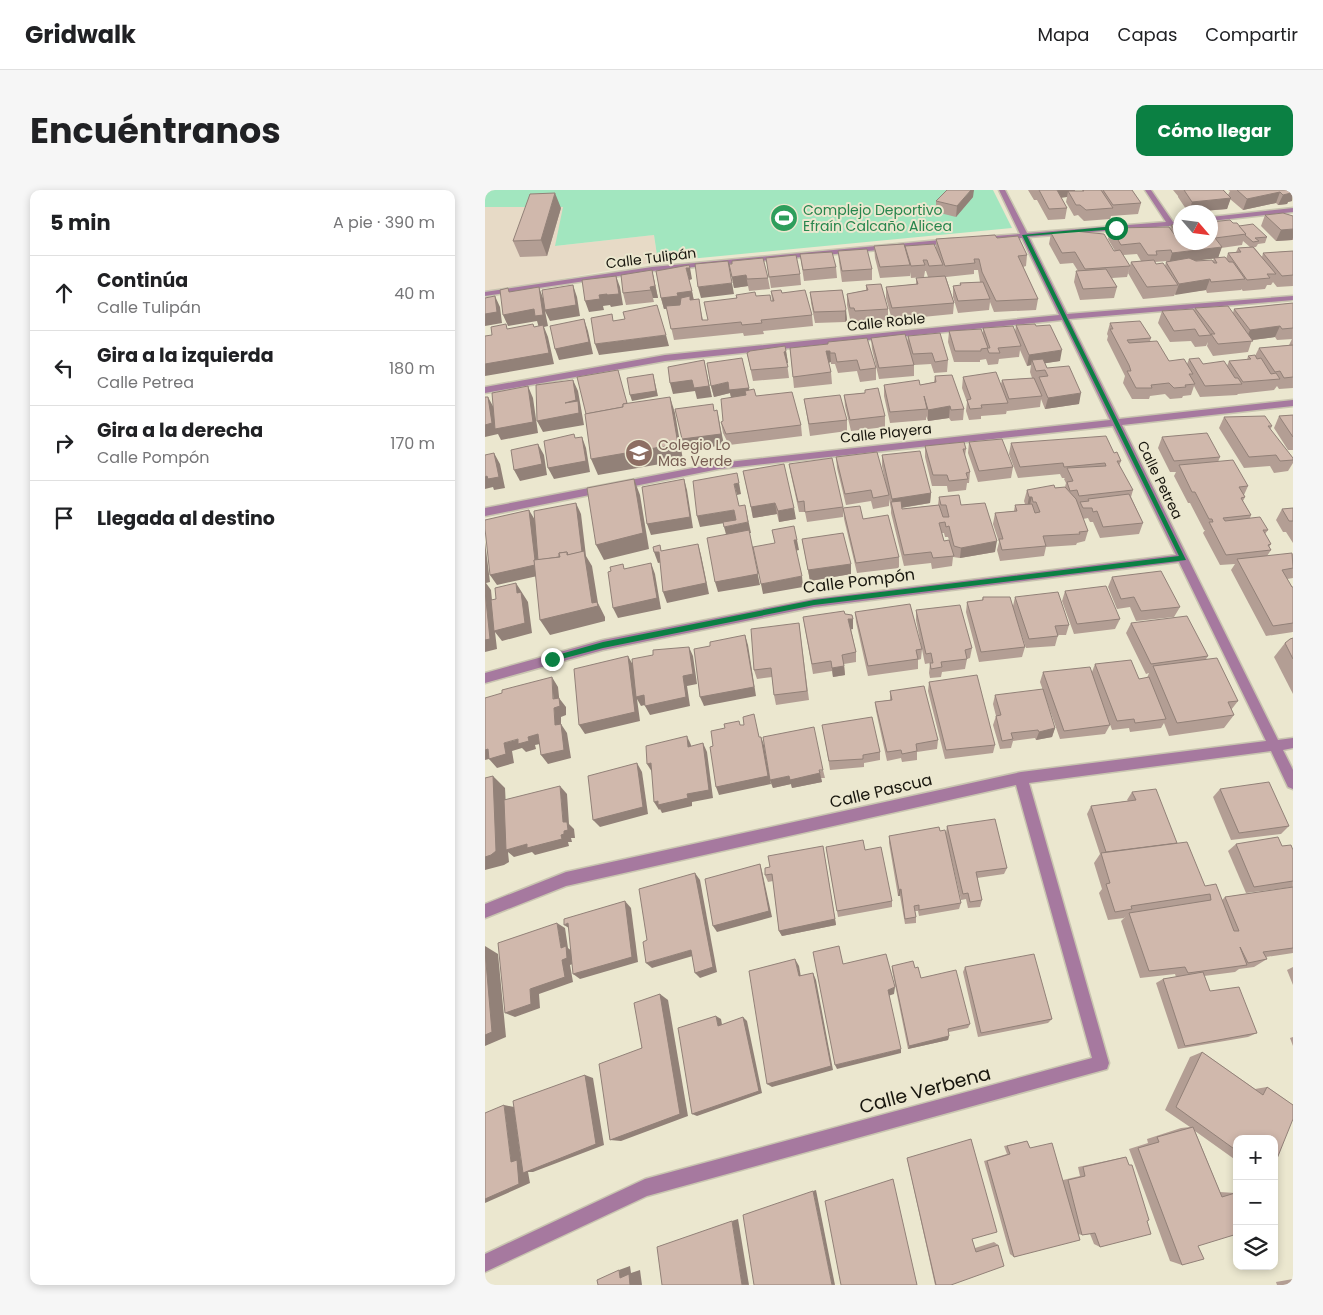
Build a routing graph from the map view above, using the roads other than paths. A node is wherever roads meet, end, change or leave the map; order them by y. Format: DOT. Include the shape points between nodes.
graph roads {
  1 [pos="1002,190"];
  2 [pos="1147,190"];
  3 [pos="1293,210"];
  4 [pos="1218,218"];
  5 [pos="1171,224"];
  6 [pos="1024,235"];
  7 [pos="975,239"];
  8 [pos="955,241"];
  9 [pos="485,294"];
  10 [pos="1293,298"];
  11 [pos="1065,317"];
  12 [pos="485,390"];
  13 [pos="1293,403"];
  14 [pos="1116,422"];
  15 [pos="485,512"];
  16 [pos="1183,558"];
  17 [pos="485,678"];
  18 [pos="1293,742"];
  19 [pos="1274,745"];
  20 [pos="1021,778"];
  21 [pos="1293,783"];
  22 [pos="485,911"];
  23 [pos="485,1263"];
  1 -- 6 [label="street, Calle Petrea"];
  2 -- 5 [label="street"];
  3 -- 4 [label="street"];
  5 -- 6 [label="street"];
  6 -- 7 [label="street"];
  6 -- 11 [label="street, Calle Petrea"];
  8 -- 9 [label="street, Calle Tulipán" via="652,269"];
  10 -- 11 [label="street, Calle Roble"];
  11 -- 12 [label="street, Calle Roble" via="665,358"];
  11 -- 14 [label="street, Calle Petrea"];
  13 -- 14 [label="street, Calle Playera"];
  14 -- 15 [label="street, Calle Playera" via="719,466"];
  14 -- 16 [label="street, Calle Petrea"];
  16 -- 17 [label="street, Calle Pompón" via="814,602 603,645"];
  16 -- 19 [label="street, Calle Petrea"];
  18 -- 19 [label="street, Calle Pascua"];
  19 -- 20 [label="street, Calle Pascua"];
  19 -- 21 [label="street, Calle Petrea"];
  20 -- 22 [label="street, Calle Pascua" via="566,879"];
  20 -- 23 [label="street, Calle Verbena" via="1101,1063 645,1188"];
}
